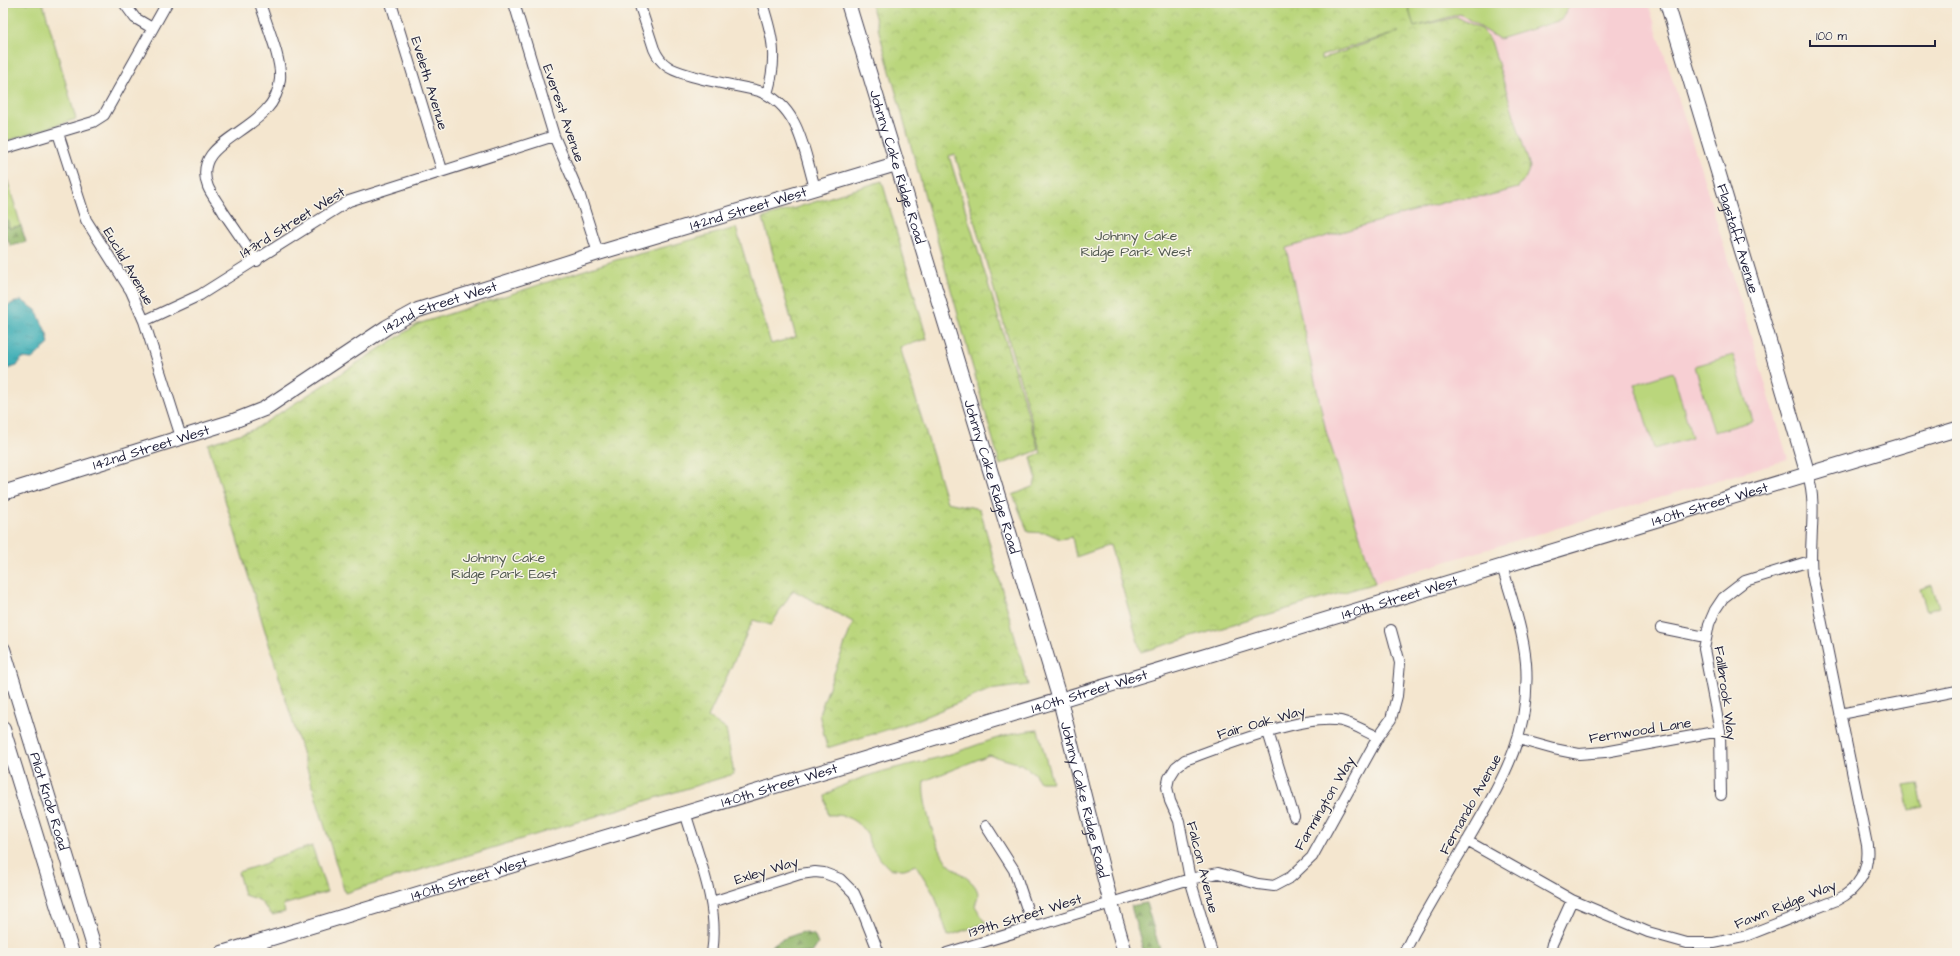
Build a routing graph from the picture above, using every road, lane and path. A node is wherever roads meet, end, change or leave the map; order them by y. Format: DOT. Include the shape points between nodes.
graph roads {
  1 [pos="124,3"];
  2 [pos="167,3"];
  3 [pos="260,3"];
  4 [pos="391,3"];
  5 [pos="514,3"];
  6 [pos="639,3"];
  7 [pos="762,3"];
  8 [pos="848,3"];
  9 [pos="1667,3"];
  10 [pos="152,28"];
  11 [pos="767,94"];
  12 [pos="58,133"];
  13 [pos="554,136"];
  14 [pos="3,149"];
  15 [pos="896,164"];
  16 [pos="442,170"];
  17 [pos="816,188"];
  18 [pos="598,253"];
  19 [pos="257,260"];
  20 [pos="144,321"];
  21 [pos="1957,429"];
  22 [pos="181,437"];
  23 [pos="1808,475"];
  24 [pos="3,493"];
  25 [pos="1810,561"];
  26 [pos="1502,566"];
  27 [pos="1661,628"];
  28 [pos="1391,630"];
  29 [pos="1706,636"];
  30 [pos="3,650"];
  31 [pos="1957,691"];
  32 [pos="1060,700"];
  33 [pos="1840,714"];
  34 [pos="3,729"];
  35 [pos="1720,731"];
  36 [pos="1268,732"];
  37 [pos="1378,737"];
  38 [pos="1518,739"];
  39 [pos="1167,787"];
  40 [pos="1721,795"];
  41 [pos="685,812"];
  42 [pos="1294,816"];
  43 [pos="986,826"];
  44 [pos="1467,841"];
  45 [pos="1190,879"];
  46 [pos="1572,900"];
  47 [pos="712,902"];
  48 [pos="1111,904"];
  49 [pos="1033,927"];
  50 [pos="72,953"];
  51 [pos="96,953"];
  52 [pos="222,953"];
  53 [pos="712,953"];
  54 [pos="879,953"];
  55 [pos="947,953"];
  56 [pos="1125,953"];
  57 [pos="1212,953"];
  58 [pos="1404,953"];
  59 [pos="1550,953"];
  1 -- 10 [label="street" via="135,18"];
  2 -- 10 [label="street"];
  3 -- 19 [label="street" via="281,72 279,90 264,114 212,152 205,170 210,192"];
  4 -- 16 [label="street, Eveleth Avenue"];
  5 -- 13 [label="street, Everest Avenue"];
  6 -- 11 [label="street" via="654,49 666,66 682,73"];
  7 -- 11 [label="street" via="775,52"];
  8 -- 15 [label="street, Johnny Cake Ridge Road"];
  9 -- 23 [label="street, Flagstaff Avenue"];
  10 -- 12 [label="street" via="104,115 93,122"];
  11 -- 17 [label="street" via="783,106 794,121"];
  12 -- 14 [label="street"];
  12 -- 20 [label="street, Euclid Avenue" via="86,220 131,291"];
  13 -- 16 [label="street, 143rd Street West"];
  13 -- 18 [label="street, Everest Avenue" via="580,196"];
  15 -- 17 [label="street, 142nd Street West"];
  15 -- 32 [label="street, Johnny Cake Ridge Road"];
  16 -- 19 [label="street, 143rd Street West" via="349,201"];
  17 -- 18 [label="street, 142nd Street West"];
  18 -- 22 [label="street, 142nd Street West" via="418,310 387,327 264,409"];
  19 -- 20 [label="street, 143rd Street West" via="200,295"];
  20 -- 22 [label="street, Euclid Avenue"];
  21 -- 23 [label="street, 140th Street West"];
  22 -- 24 [label="street, 142nd Street West"];
  23 -- 25 [label="street, Fawn Ridge Way" via="1813,496"];
  23 -- 26 [label="street, 140th Street West"];
  25 -- 29 [label="street, Fallbrook Way" via="1745,581 1715,610"];
  25 -- 33 [label="street, Fawn Ridge Way"];
  26 -- 32 [label="street, 140th Street West"];
  26 -- 38 [label="street, Fernando Avenue" via="1521,632 1526,662 1525,708"];
  27 -- 29 [label="street"];
  28 -- 37 [label="street, Farmington Way" via="1400,663 1397,696 1391,719"];
  29 -- 35 [label="street, Fallbrook Way" via="1706,664"];
  30 -- 51 [label="street, Pilot Knob Road"];
  31 -- 33 [label="street"];
  32 -- 41 [label="street, 140th Street West"];
  32 -- 48 [label="street, Johnny Cake Ridge Road"];
  33 -- 46 [label="street, Fawn Ridge Way" via="1868,853 1862,877 1844,896 1743,937 1701,943 1660,936"];
  34 -- 50 [label="street, Pilot Knob Road"];
  35 -- 38 [label="street, Fernwood Lane" via="1605,752 1579,754"];
  35 -- 40 [label="street, Fallbrook Way"];
  36 -- 37 [label="street, Fair Oak Way" via="1324,719 1342,721"];
  36 -- 39 [label="street, Fair Oak Way" via="1185,760 1176,767"];
  36 -- 42 [label="street"];
  37 -- 45 [label="street, Farmington Way" via="1312,857 1291,877 1274,886 1218,873"];
  38 -- 44 [label="street, Fernando Avenue" via="1503,778"];
  39 -- 45 [label="street, Falcon Avenue" via="1180,829"];
  41 -- 47 [label="street"];
  41 -- 52 [label="street, 140th Street West"];
  43 -- 49 [label="street" via="1014,870"];
  44 -- 46 [label="street, Fawn Ridge Way"];
  44 -- 58 [label="street, Fernando Avenue"];
  45 -- 48 [label="street, Farmington Way"];
  45 -- 57 [label="street, Falcon Avenue"];
  46 -- 59 [label="street"];
  47 -- 53 [label="street"];
  47 -- 54 [label="street, Exley Way" via="800,874 828,874 840,879 854,893"];
  48 -- 49 [label="street, 139th Street West"];
  48 -- 56 [label="street, Johnny Cake Ridge Road"];
  49 -- 55 [label="street, 139th Street West"];
}
